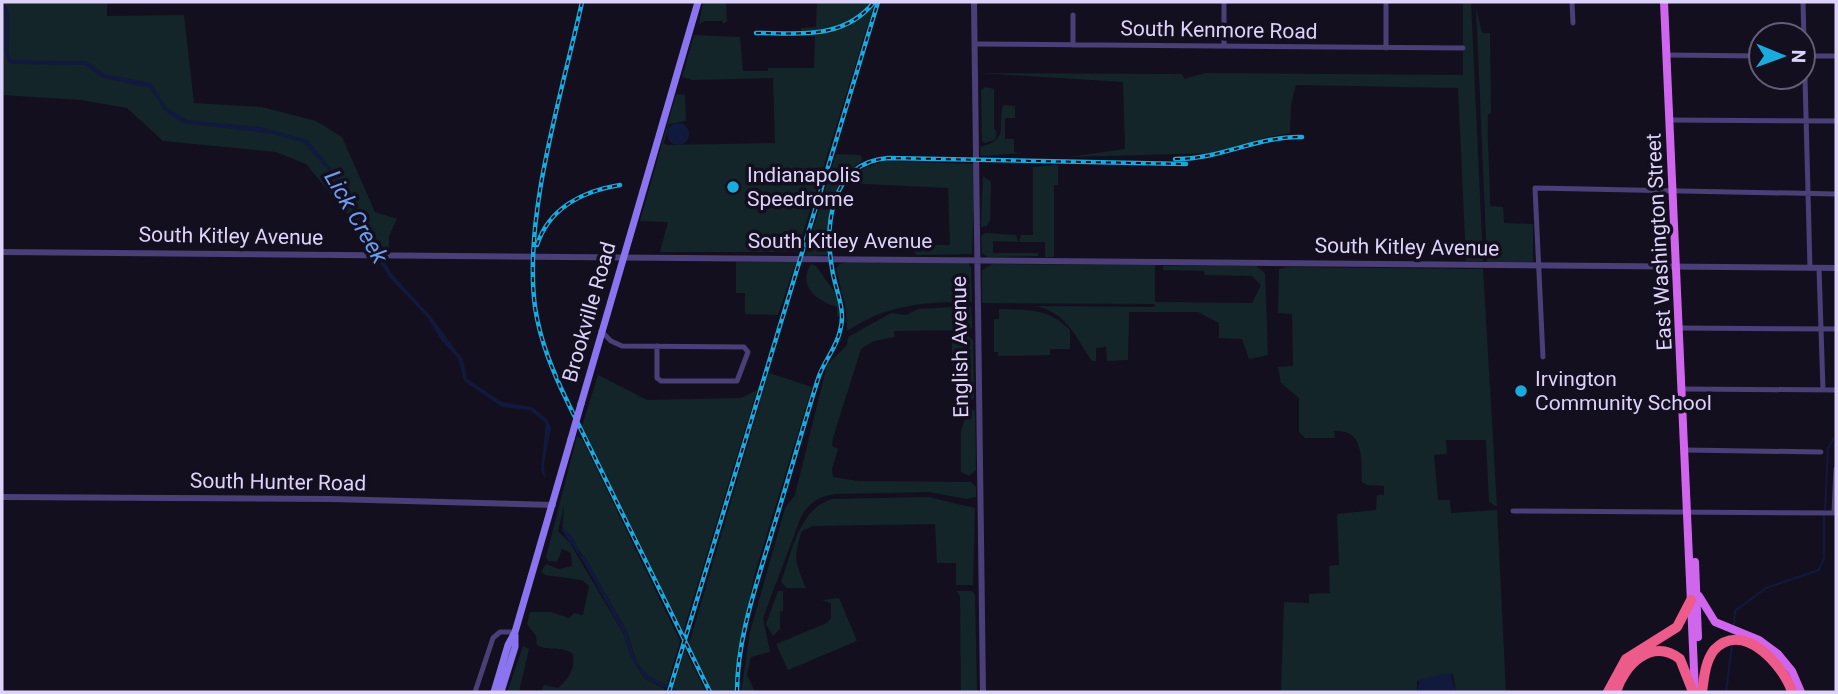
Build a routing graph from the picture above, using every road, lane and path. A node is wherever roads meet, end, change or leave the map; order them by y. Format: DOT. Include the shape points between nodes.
graph roads {
  1 [pos="698,2"];
  2 [pos="974,2"];
  3 [pos="1224,2"];
  4 [pos="1386,2"];
  5 [pos="1572,2"];
  6 [pos="1664,2"];
  7 [pos="1803,2"];
  8 [pos="1073,15"];
  9 [pos="1803,21"];
  10 [pos="1573,23"];
  11 [pos="975,44"];
  12 [pos="1073,45"];
  13 [pos="1224,46"];
  14 [pos="1387,48"];
  15 [pos="1463,48"];
  16 [pos="1667,55"];
  17 [pos="1747,56"];
  18 [pos="1817,56"];
  19 [pos="1836,56"];
  20 [pos="1806,91"];
  21 [pos="1670,120"];
  22 [pos="1807,121"];
  23 [pos="1836,121"];
  24 [pos="1674,190"];
  25 [pos="1808,193"];
  26 [pos="1836,194"];
  27 [pos="2,252"];
  28 [pos="622,257"];
  29 [pos="976,260"];
  30 [pos="1539,266"];
  31 [pos="1677,266"];
  32 [pos="1810,268"];
  33 [pos="1819,268"];
  34 [pos="1836,268"];
  35 [pos="1681,328"];
  36 [pos="1821,329"];
  37 [pos="1836,329"];
  38 [pos="601,331"];
  39 [pos="657,346"];
  40 [pos="1543,357"];
  41 [pos="1684,389"];
  42 [pos="1823,390"];
  43 [pos="1836,390"];
  44 [pos="1686,450"];
  45 [pos="1821,452"];
  46 [pos="1836,468"];
  47 [pos="2,497"];
  48 [pos="553,505"];
  49 [pos="1513,511"];
  50 [pos="1689,511"];
  51 [pos="1835,513"];
  52 [pos="1693,595"];
  53 [pos="515,632"];
  54 [pos="475,692"];
  55 [pos="494,692"];
  56 [pos="501,692"];
  57 [pos="983,692"];
  58 [pos="1608,692"];
  59 [pos="1616,692"];
  60 [pos="1694,692"];
  61 [pos="1702,692"];
  62 [pos="1792,692"];
  63 [pos="1801,692"];
  1 -- 28 [label="main road, Brookville Road"];
  2 -- 11 [label="street, English Avenue"];
  3 -- 13 [label="street"];
  4 -- 14 [label="street"];
  5 -- 10 [label="street"];
  6 -- 16 [label="main road, East Washington Street"];
  7 -- 9 [label="street"];
  8 -- 12 [label="street"];
  11 -- 12 [label="street, South Kenmore Road"];
  11 -- 29 [label="street, English Avenue"];
  12 -- 13 [label="street, South Kenmore Road"];
  13 -- 14 [label="street, South Kenmore Road"];
  14 -- 15 [label="street, South Kenmore Road"];
  16 -- 17 [label="street"];
  16 -- 21 [label="main road, East Washington Street"];
  18 -- 19 [label="street"];
  20 -- 22 [label="street"];
  21 -- 22 [label="street"];
  21 -- 24 [label="main road, East Washington Street"];
  22 -- 23 [label="street"];
  22 -- 25 [label="street"];
  24 -- 25 [label="street"];
  24 -- 30 [label="street" via="1535,188"];
  24 -- 31 [label="main road, East Washington Street"];
  25 -- 26 [label="street"];
  25 -- 32 [label="street"];
  27 -- 28 [label="street, South Kitley Avenue"];
  28 -- 29 [label="street, South Kitley Avenue"];
  28 -- 38 [label="main road, Brookville Road"];
  29 -- 30 [label="street, South Kitley Avenue"];
  29 -- 57 [label="street, English Avenue"];
  30 -- 31 [label="street, South Kitley Avenue"];
  30 -- 40 [label="street"];
  31 -- 32 [label="street, South Kitley Avenue"];
  31 -- 35 [label="main road, East Washington Street"];
  32 -- 33 [label="street, South Kitley Avenue"];
  33 -- 34 [label="street, South Kitley Avenue"];
  33 -- 36 [label="street"];
  35 -- 36 [label="street"];
  35 -- 41 [label="main road, East Washington Street"];
  36 -- 37 [label="street"];
  36 -- 42 [label="street"];
  38 -- 39 [label="street" via="619,345"];
  38 -- 48 [label="main road, Brookville Road, bridge"];
  39 -- 39 [label="street" via="660,381 737,381 747,349"];
  41 -- 42 [label="street"];
  41 -- 44 [label="main road, East Washington Street"];
  42 -- 43 [label="street"];
  44 -- 45 [label="street"];
  44 -- 50 [label="main road, East Washington Street"];
  46 -- 51 [label="street"];
  47 -- 48 [label="street, South Hunter Road"];
  48 -- 53 [label="main road, Brookville Road"];
  49 -- 50 [label="street"];
  50 -- 51 [label="street"];
  50 -- 52 [label="main road, East Washington Street"];
  52 -- 58 [label="highway" via="1677,627 1626,659"];
  52 -- 60 [label="main road, East Washington Street"];
  52 -- 61 [label="main road, East Washington Street"];
  52 -- 63 [label="main road" via="1713,621 1759,639 1778,654"];
  53 -- 54 [label="street" via="498,632 493,638"];
  53 -- 55 [label="main road, Brookville Road"];
  53 -- 56 [label="main road, Brookville Road"];
  59 -- 60 [label="highway" via="1631,665 1658,650 1680,659"];
  61 -- 62 [label="highway" via="1713,652 1736,641 1751,644 1770,657"];
}
